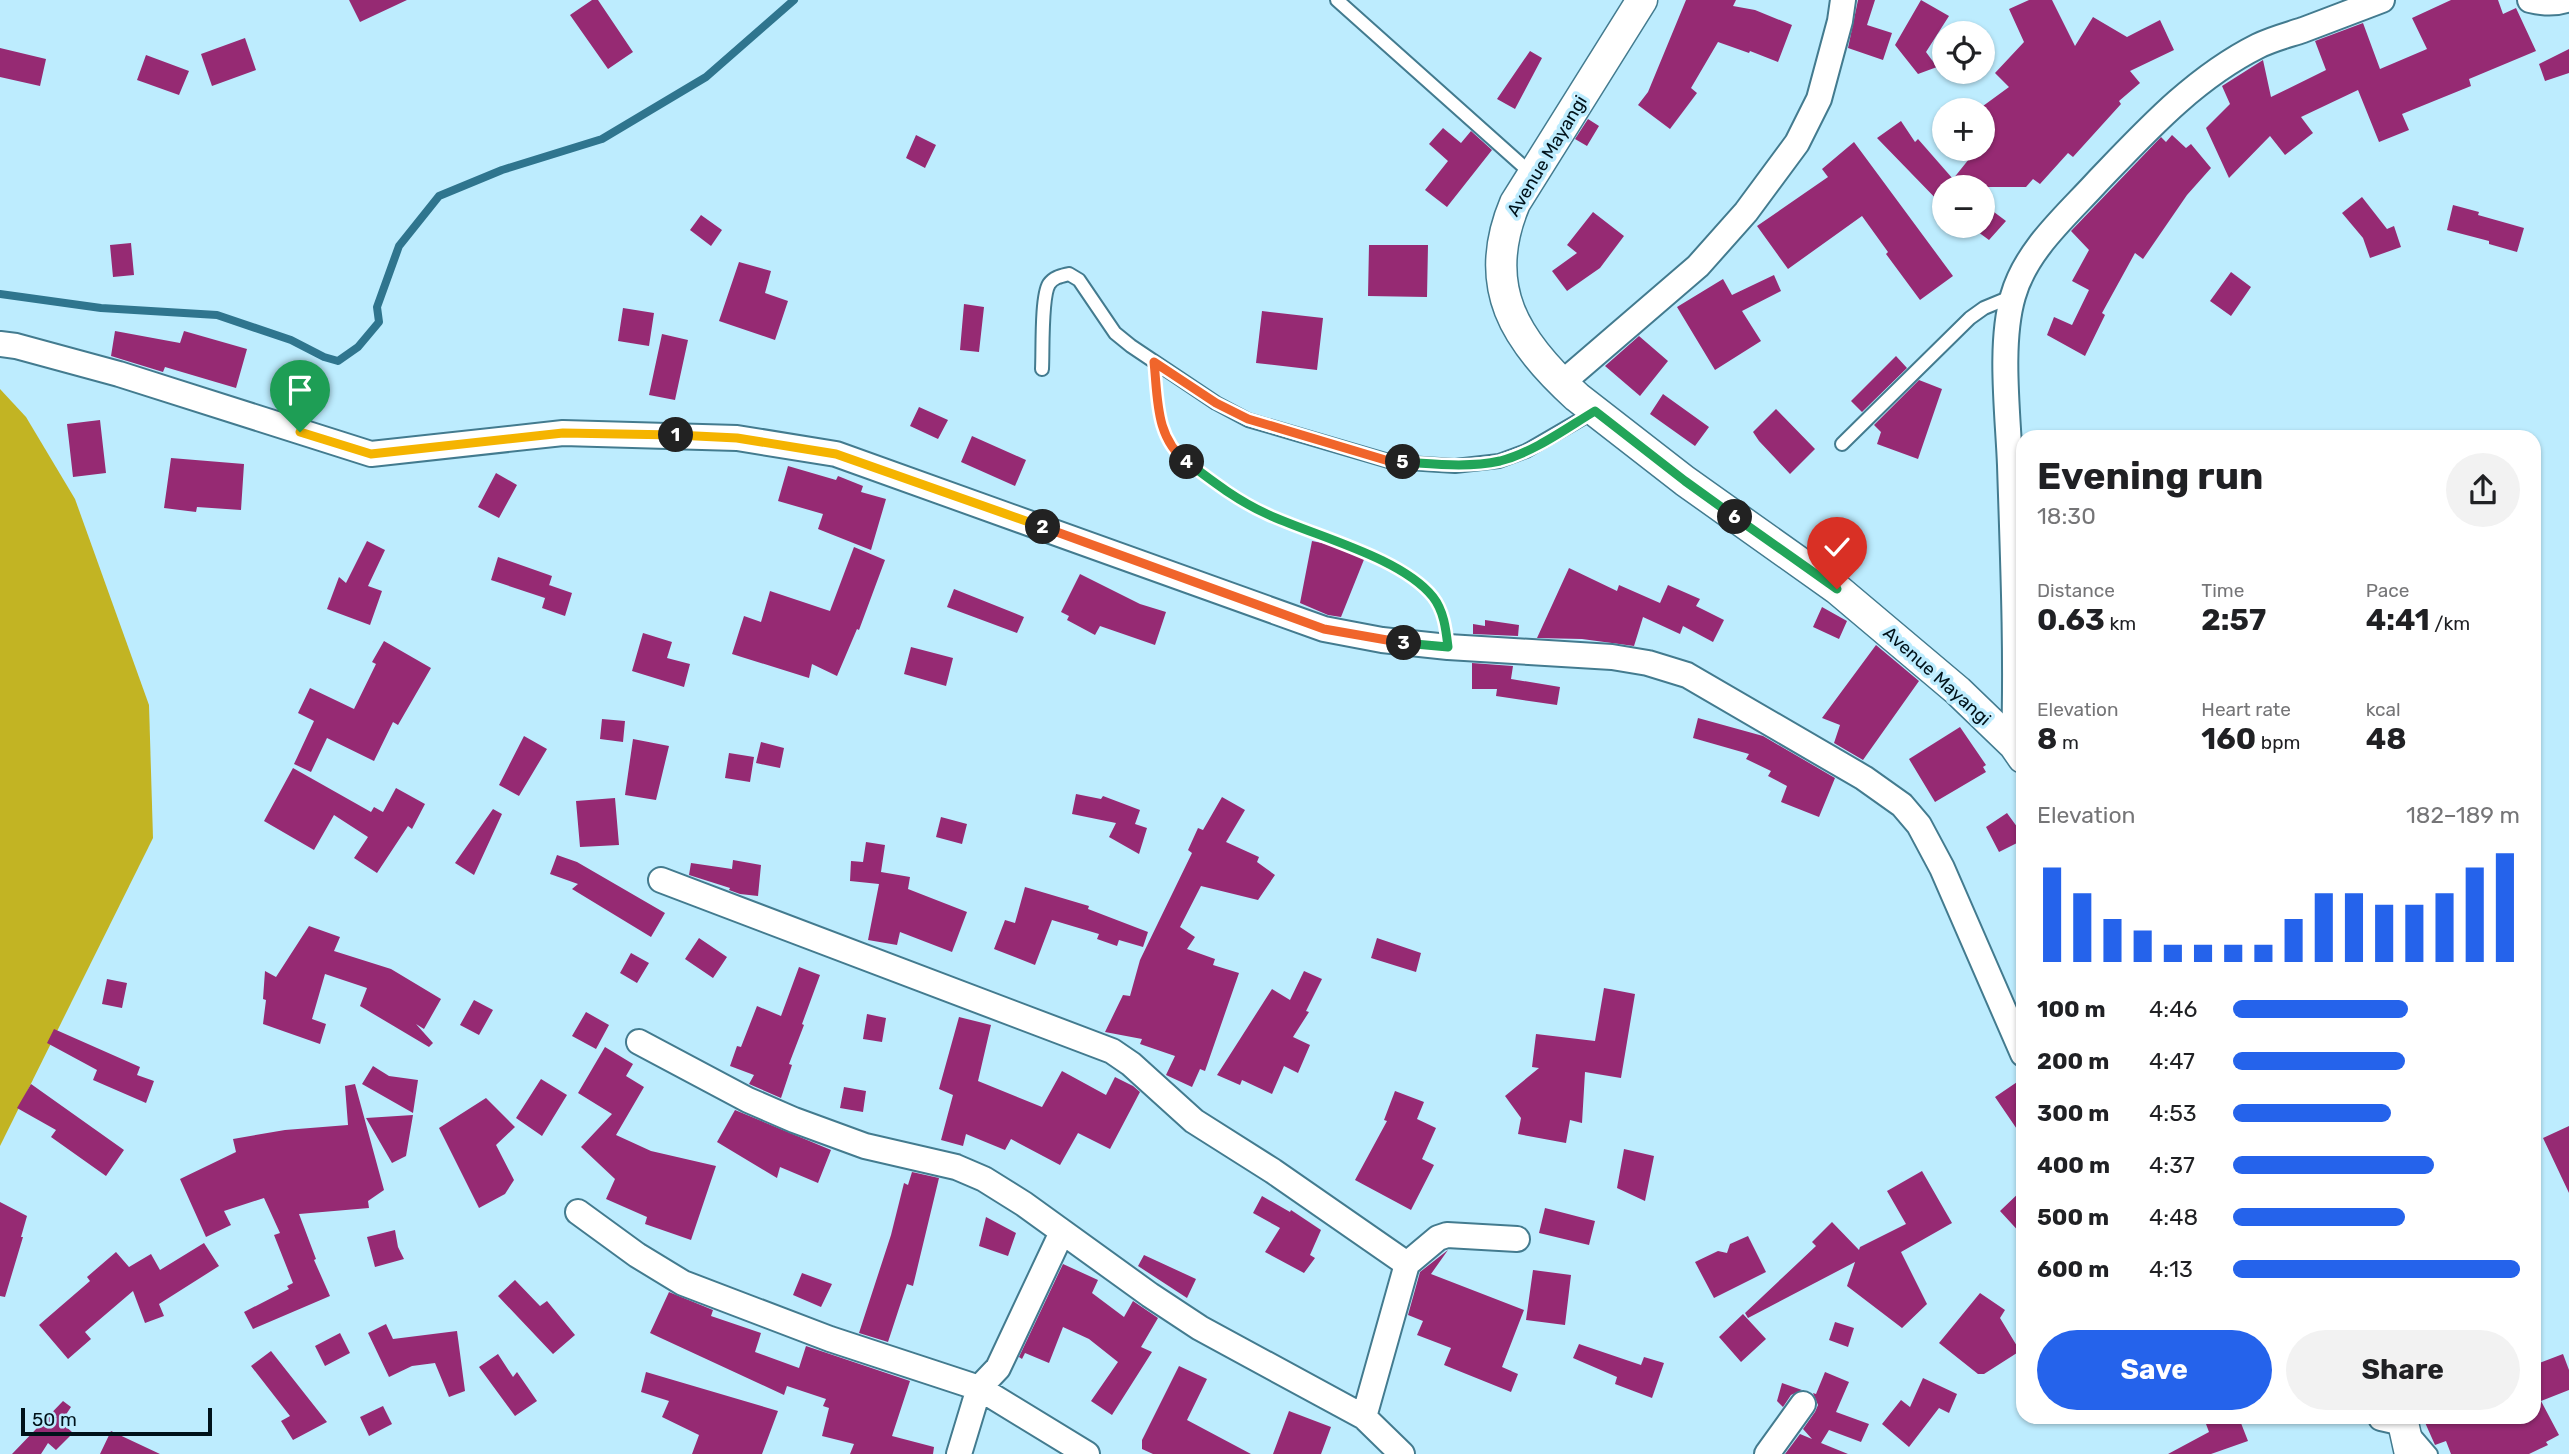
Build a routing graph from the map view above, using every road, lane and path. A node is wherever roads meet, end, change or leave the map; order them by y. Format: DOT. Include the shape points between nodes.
graph roads {
  1 [pos="1337,0"];
  2 [pos="1642,0"];
  3 [pos="1843,0"];
  4 [pos="2382,0"];
  5 [pos="2530,0"];
  6 [pos="2566,0"];
  7 [pos="1533,175"];
  8 [pos="2013,296"];
  9 [pos="0,344"];
  10 [pos="1154,362"];
  11 [pos="1042,369"];
  12 [pos="1562,383"];
  13 [pos="1595,411"];
  14 [pos="1842,444"];
  15 [pos="2016,628"];
  16 [pos="1448,647"];
  17 [pos="2016,750"];
  18 [pos="661,880"];
  19 [pos="2016,1038"];
  20 [pos="639,1042"];
  21 [pos="578,1212"];
  22 [pos="1062,1232"];
  23 [pos="1517,1239"];
  24 [pos="1407,1264"];
  25 [pos="979,1388"];
  26 [pos="1803,1404"];
  27 [pos="1364,1417"];
  28 [pos="2397,1424"];
  29 [pos="2400,1424"];
  30 [pos="960,1454"];
  31 [pos="1087,1454"];
  32 [pos="1402,1454"];
  33 [pos="1767,1454"];
  34 [pos="2410,1454"];
  35 [pos="2431,1454"];
  1 -- 7 [label="lane"];
  2 -- 7 [label="street, Avenue Mayangi"];
  3 -- 12 [label="street" via="1819,99 1797,143 1746,212 1698,265"];
  4 -- 8 [label="street" via="2259,45 2186,94 2040,245"];
  5 -- 6 [label="street"];
  7 -- 12 [label="street, Avenue Mayangi" via="1504,230 1500,262 1505,300 1524,340"];
  8 -- 14 [label="lane" via="1970,318"];
  8 -- 15 [label="street" via="2006,373"];
  9 -- 16 [label="street" via="119,374 371,454 563,433 737,438 836,454 1324,629"];
  10 -- 11 [label="lane" via="1115,333 1079,280 1069,274 1049,283 1045,297"];
  10 -- 13 [label="lane" via="1248,419 1392,462 1455,466 1499,461 1526,451"];
  10 -- 16 [label="path" via="1161,426 1176,454 1263,513 1367,555 1412,580 1439,605"];
  12 -- 13 [label="street, Avenue Mayangi"];
  13 -- 17 [label="street, Avenue Mayangi" via="1837,589 1958,691"];
  16 -- 19 [label="street" via="1612,657 1687,675 1864,778 1902,805 1919,825"];
  18 -- 24 [label="street" via="1112,1051 1194,1121"];
  20 -- 22 [label="street" via="794,1120 865,1146 956,1167 984,1179"];
  21 -- 25 [label="street" via="683,1283 830,1339"];
  22 -- 25 [label="street" via="998,1368"];
  22 -- 27 [label="street" via="1200,1328"];
  23 -- 24 [label="street" via="1447,1235"];
  24 -- 27 [label="street"];
  25 -- 30 [label="street"];
  25 -- 31 [label="street"];
  26 -- 33 [label="street"];
  27 -- 32 [label="street"];
  28 -- 34 [label="street"];
  29 -- 35 [label="lane"];
}
